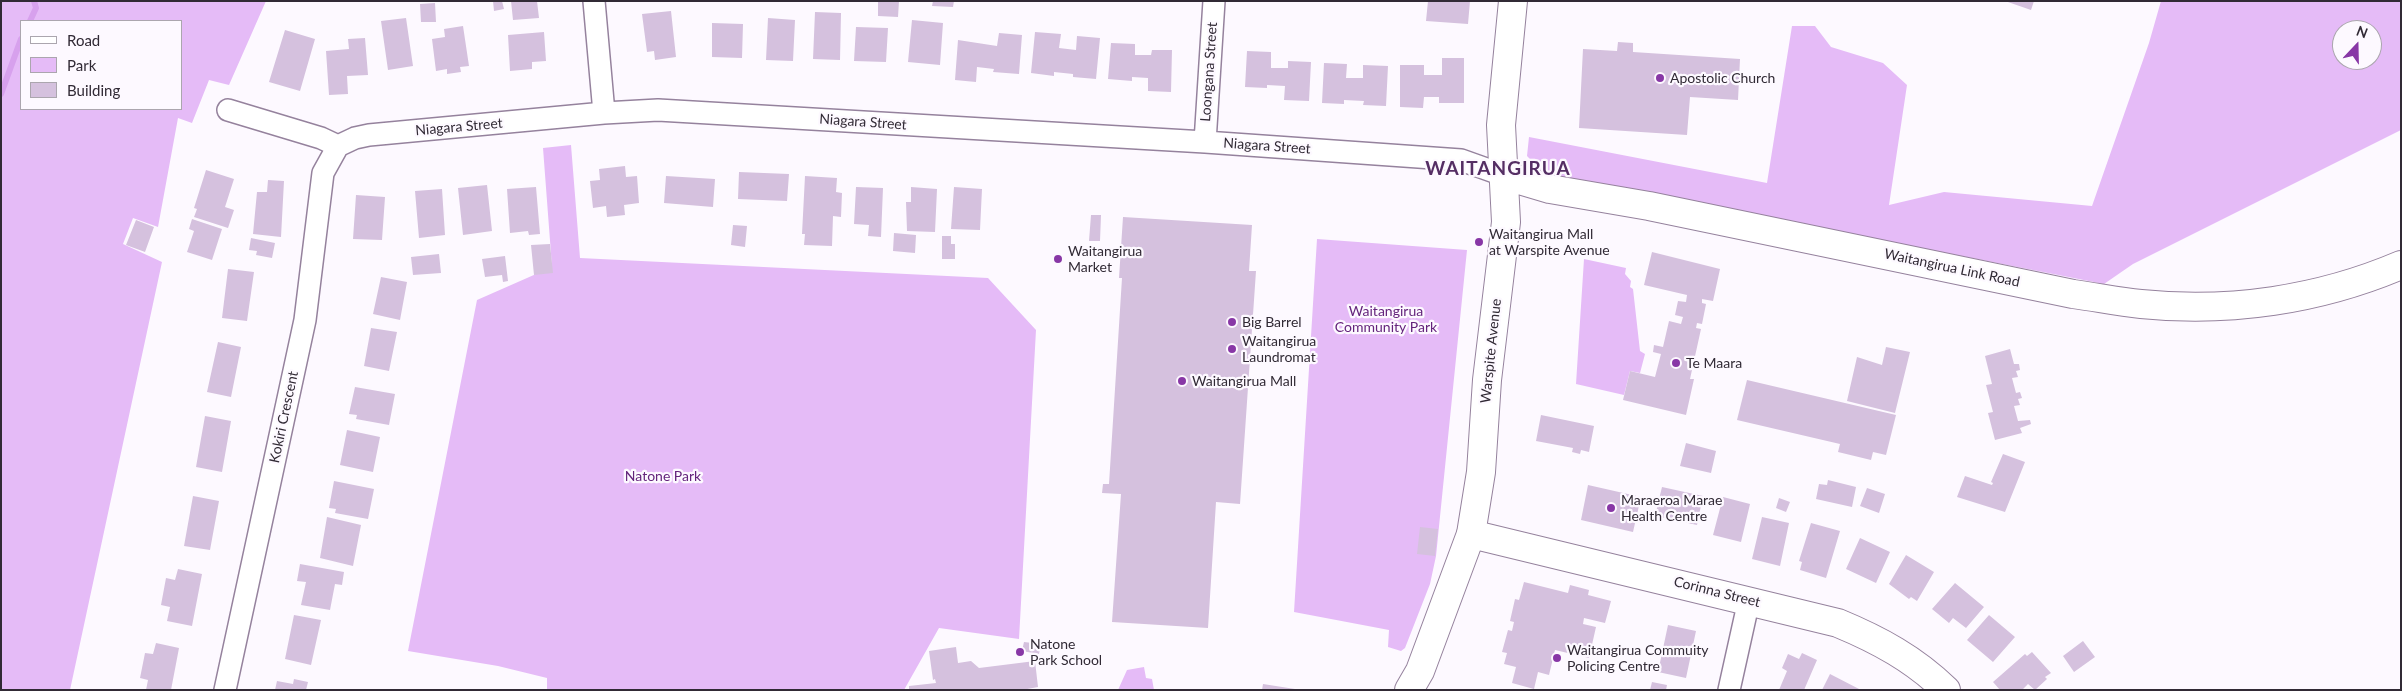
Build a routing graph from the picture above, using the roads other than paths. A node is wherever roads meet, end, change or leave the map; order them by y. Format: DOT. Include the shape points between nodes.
graph roads {
  1 [pos="594,1"];
  2 [pos="1214,1"];
  3 [pos="1513,1"];
  4 [pos="228,110"];
  5 [pos="604,113"];
  6 [pos="1205,142"];
  7 [pos="338,146"];
  8 [pos="1503,174"];
  9 [pos="2401,265"];
  10 [pos="1471,534"];
  11 [pos="1749,600"];
  12 [pos="225,690"];
  13 [pos="1409,690"];
  14 [pos="1729,690"];
  15 [pos="1946,690"];
  1 -- 5 [label="street"];
  2 -- 6 [label="street, Loongana Street"];
  3 -- 8 [label="main road, Warspite Avenue" via="1501,126"];
  4 -- 7 [label="street"];
  5 -- 6 [label="street, Niagara Street" via="710,112"];
  5 -- 7 [label="street, Niagara Street" via="369,135"];
  6 -- 8 [label="street, Niagara Street" via="1461,160"];
  7 -- 12 [label="street, Kokiri Crescent" via="322,173 305,320"];
  8 -- 9 [label="main road, Waitangirua Link Road" via="1550,188 2073,294 2140,304 2194,307 2295,298 2341,287"];
  8 -- 10 [label="main road, Warspite Avenue" via="1506,222 1487,380 1481,472"];
  10 -- 11 [label="main road, Corinna Street"];
  10 -- 13 [label="main road, Warspite Avenue" via="1420,671"];
  11 -- 14 [label="street"];
  11 -- 15 [label="main road, Corinna Street" via="1838,623 1876,638"];
}
